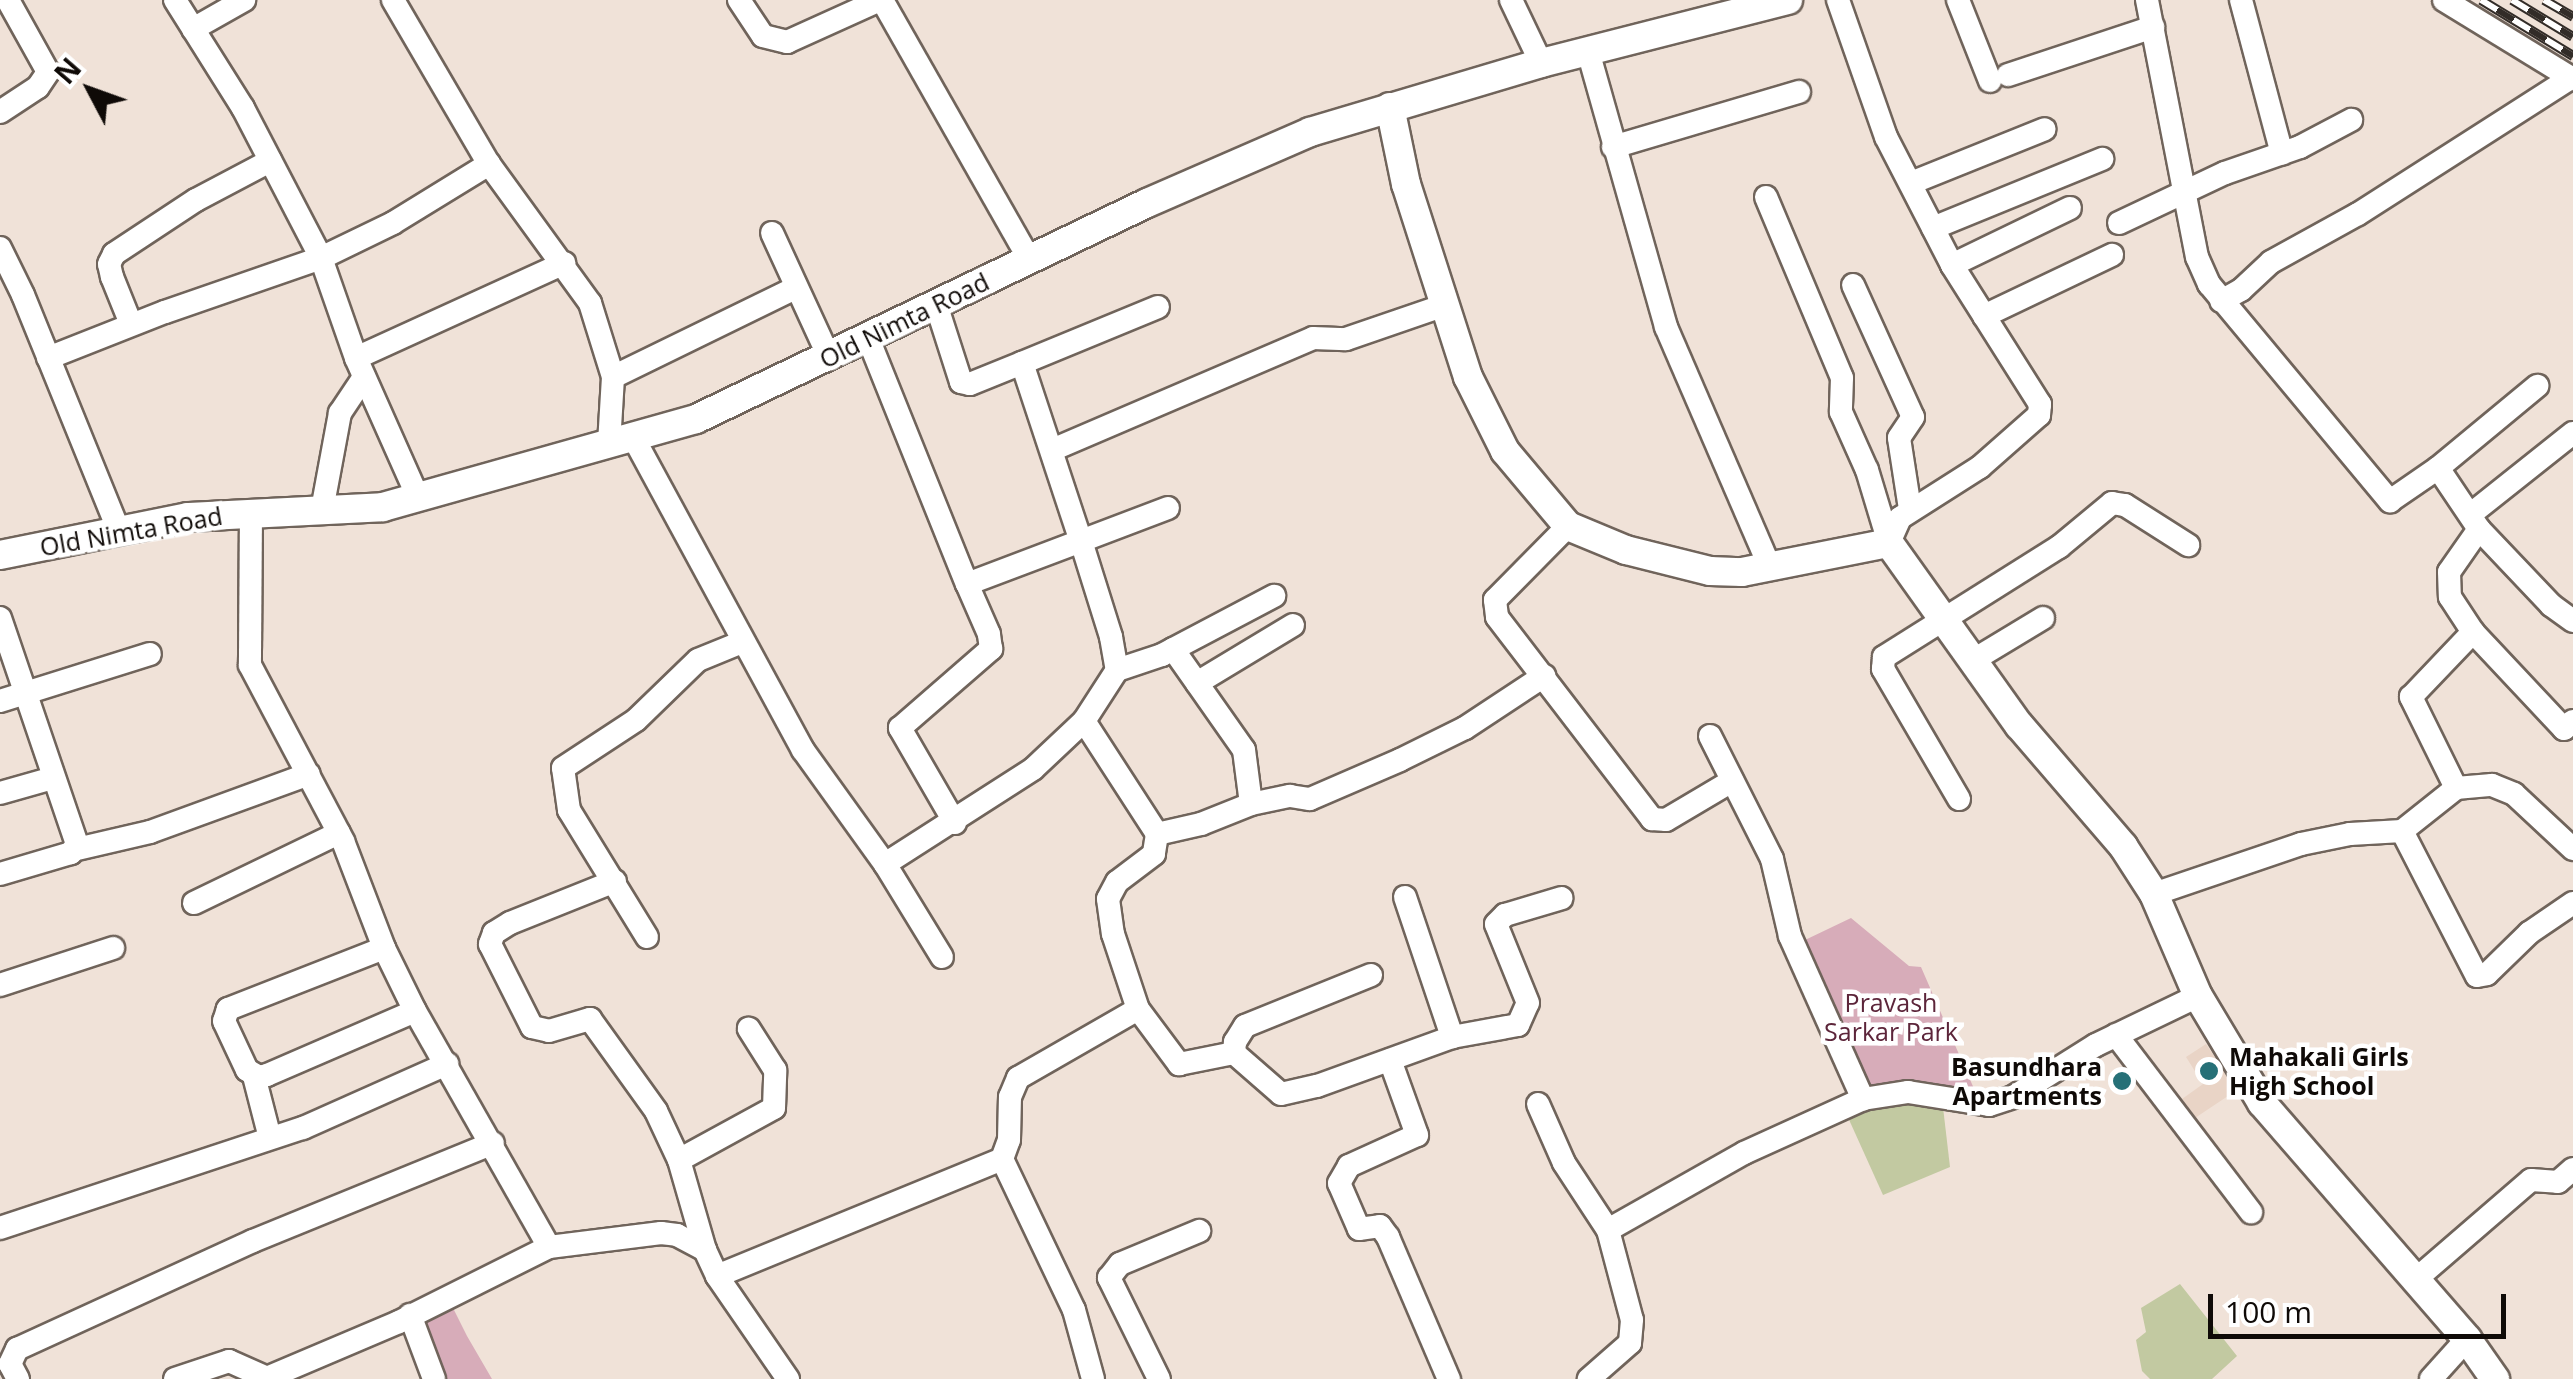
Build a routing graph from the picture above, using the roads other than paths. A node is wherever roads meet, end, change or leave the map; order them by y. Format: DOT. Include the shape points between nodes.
graph roads {
  1 [pos="8,0"];
  2 [pos="175,0"];
  3 [pos="244,0"];
  4 [pos="393,0"];
  5 [pos="739,0"];
  6 [pos="881,0"];
  7 [pos="1510,0"];
  8 [pos="1788,0"];
  9 [pos="1838,0"];
  10 [pos="1958,0"];
  11 [pos="2147,0"];
  12 [pos="2241,0"];
  13 [pos="2444,0"];
  14 [pos="2153,26"];
  15 [pos="193,29"];
  16 [pos="1588,51"];
  17 [pos="1541,63"];
  18 [pos="2572,79"];
  19 [pos="1798,92"];
  20 [pos="1390,107"];
  21 [pos="1,109"];
  22 [pos="2351,120"];
  23 [pos="2046,129"];
  24 [pos="1612,147"];
  25 [pos="2282,154"];
  26 [pos="2102,159"];
  27 [pos="270,161"];
  28 [pos="489,164"];
  29 [pos="1911,183"];
  30 [pos="2186,194"];
  31 [pos="1766,198"];
  32 [pos="2070,208"];
  33 [pos="2119,223"];
  34 [pos="1933,228"];
  35 [pos="772,232"];
  36 [pos="0,248"];
  37 [pos="2112,255"];
  38 [pos="320,258"];
  39 [pos="1030,260"];
  40 [pos="564,262"];
  41 [pos="1952,265"];
  42 [pos="1853,285"];
  43 [pos="787,292"];
  44 [pos="2221,301"];
  45 [pos="936,304"];
  46 [pos="1442,306"];
  47 [pos="1158,307"];
  48 [pos="1984,316"];
  49 [pos="131,324"];
  50 [pos="868,338"];
  51 [pos="829,357"];
  52 [pos="48,358"];
  53 [pos="1022,364"];
  54 [pos="360,368"];
  55 [pos="613,376"];
  56 [pos="2538,386"];
  57 [pos="2573,434"];
  58 [pos="621,440"];
  59 [pos="1052,450"];
  60 [pos="2438,468"];
  61 [pos="418,497"];
  62 [pos="1168,508"];
  63 [pos="1910,509"];
  64 [pos="322,510"];
  65 [pos="251,512"];
  66 [pos="2475,521"];
  67 [pos="1568,526"];
  68 [pos="119,532"];
  69 [pos="1082,541"];
  70 [pos="1889,544"];
  71 [pos="2188,545"];
  72 [pos="0,555"];
  73 [pos="1770,566"];
  74 [pos="967,584"];
  75 [pos="1274,596"];
  76 [pos="0,618"];
  77 [pos="2043,618"];
  78 [pos="1940,619"];
  79 [pos="2573,621"];
  80 [pos="1293,626"];
  81 [pos="2473,632"];
  82 [pos="742,642"];
  83 [pos="1173,649"];
  84 [pos="150,654"];
  85 [pos="1972,661"];
  86 [pos="1117,670"];
  87 [pos="1544,676"];
  88 [pos="1198,683"];
  89 [pos="11,698"];
  90 [pos="1084,721"];
  91 [pos="2573,721"];
  92 [pos="1710,736"];
  93 [pos="309,774"];
  94 [pos="53,778"];
  95 [pos="1732,781"];
  96 [pos="2456,788"];
  97 [pos="0,794"];
  98 [pos="1959,799"];
  99 [pos="1252,804"];
  100 [pos="955,822"];
  101 [pos="2402,831"];
  102 [pos="338,833"];
  103 [pos="1157,834"];
  104 [pos="77,849"];
  105 [pos="2573,849"];
  106 [pos="886,864"];
  107 [pos="0,874"];
  108 [pos="615,882"];
  109 [pos="2154,894"];
  110 [pos="1405,897"];
  111 [pos="1562,898"];
  112 [pos="194,902"];
  113 [pos="2573,903"];
  114 [pos="646,937"];
  115 [pos="114,948"];
  116 [pos="384,948"];
  117 [pos="942,957"];
  118 [pos="1371,974"];
  119 [pos="0,986"];
  120 [pos="2198,996"];
  121 [pos="1138,1009"];
  122 [pos="415,1011"];
  123 [pos="749,1029"];
  124 [pos="2116,1035"];
  125 [pos="1452,1036"];
  126 [pos="1234,1052"];
  127 [pos="1390,1060"];
  128 [pos="447,1064"];
  129 [pos="254,1076"];
  130 [pos="1863,1099"];
  131 [pos="1538,1104"];
  132 [pos="270,1138"];
  133 [pos="493,1143"];
  134 [pos="1002,1159"];
  135 [pos="679,1160"];
  136 [pos="2573,1169"];
  137 [pos="2251,1212"];
  138 [pos="0,1228"];
  139 [pos="1608,1230"];
  140 [pos="1198,1231"];
  141 [pos="549,1246"];
  142 [pos="706,1250"];
  143 [pos="718,1276"];
  144 [pos="2415,1280"];
  145 [pos="410,1316"];
  146 [pos="2468,1339"];
  147 [pos="18,1379"];
  148 [pos="175,1379"];
  149 [pos="268,1379"];
  150 [pos="434,1379"];
  151 [pos="788,1379"];
  152 [pos="1093,1379"];
  153 [pos="1159,1379"];
  154 [pos="1449,1379"];
  155 [pos="1589,1379"];
  156 [pos="2431,1379"];
  157 [pos="2495,1379"];
  1 -- 21 [label="street" via="48,72 38,87"];
  2 -- 15 [label="street"];
  3 -- 15 [label="street"];
  4 -- 28 [label="street"];
  5 -- 6 [label="street" via="763,36 787,42"];
  6 -- 39 [label="street"];
  7 -- 17 [label="street"];
  8 -- 16 [label="street, Old Nimta Road"];
  9 -- 29 [label="street" via="1880,122"];
  10 -- 14 [label="street" via="1999,78"];
  11 -- 14 [label="street"];
  12 -- 25 [label="street"];
  13 -- 18 [label="street"];
  14 -- 30 [label="street"];
  15 -- 27 [label="street"];
  16 -- 17 [label="street, Old Nimta Road"];
  16 -- 24 [label="street"];
  17 -- 20 [label="street, Old Nimta Road"];
  18 -- 44 [label="street" via="2271,262"];
  19 -- 24 [label="street"];
  20 -- 39 [label="street, Old Nimta Road" via="1310,132"];
  20 -- 46 [label="street"];
  22 -- 25 [label="street"];
  23 -- 29 [label="street"];
  24 -- 73 [label="street" via="1666,327"];
  25 -- 30 [label="street"];
  26 -- 34 [label="street"];
  27 -- 38 [label="street"];
  27 -- 49 [label="street" via="114,254 109,264"];
  28 -- 38 [label="street"];
  28 -- 40 [label="street"];
  29 -- 34 [label="street"];
  30 -- 33 [label="street"];
  30 -- 44 [label="street" via="2198,257"];
  31 -- 70 [label="street" via="1842,378 1841,412"];
  32 -- 41 [label="street"];
  34 -- 41 [label="street"];
  35 -- 51 [label="street"];
  36 -- 52 [label="street"];
  37 -- 48 [label="street"];
  38 -- 49 [label="street"];
  38 -- 54 [label="street"];
  39 -- 45 [label="street, Old Nimta Road"];
  40 -- 54 [label="street"];
  40 -- 55 [label="street" via="590,303"];
  41 -- 48 [label="street"];
  42 -- 63 [label="street" via="1913,418 1899,438"];
  43 -- 55 [label="street"];
  44 -- 60 [label="street" via="2390,501"];
  45 -- 50 [label="street, Old Nimta Road"];
  45 -- 53 [label="street" via="966,385"];
  46 -- 59 [label="street" via="1346,338 1314,338"];
  46 -- 67 [label="street" via="1489,425"];
  47 -- 53 [label="street"];
  48 -- 63 [label="street" via="2039,400 2039,415 1980,467"];
  49 -- 52 [label="street"];
  50 -- 51 [label="street, Old Nimta Road"];
  50 -- 74 [label="street"];
  51 -- 58 [label="street, Old Nimta Road" via="696,419"];
  52 -- 68 [label="street"];
  53 -- 59 [label="street"];
  54 -- 61 [label="street"];
  54 -- 64 [label="street" via="340,413"];
  55 -- 58 [label="street"];
  56 -- 60 [label="street"];
  57 -- 66 [label="street"];
  58 -- 61 [label="street, Old Nimta Road"];
  58 -- 82 [label="street"];
  59 -- 69 [label="street"];
  60 -- 66 [label="street"];
  61 -- 64 [label="street, Old Nimta Road"];
  62 -- 69 [label="street"];
  63 -- 70 [label="street"];
  64 -- 65 [label="street, Old Nimta Road"];
  65 -- 68 [label="street, Old Nimta Road"];
  65 -- 93 [label="street" via="250,664"];
  66 -- 79 [label="street"];
  66 -- 81 [label="street" via="2449,572 2450,596"];
  67 -- 73 [label="street" via="1685,566 1742,572"];
  67 -- 87 [label="street" via="1493,606"];
  68 -- 72 [label="street, Old Nimta Road"];
  69 -- 74 [label="street"];
  69 -- 86 [label="street"];
  70 -- 73 [label="street"];
  70 -- 78 [label="street"];
  71 -- 78 [label="street" via="2112,503 2060,547"];
  74 -- 100 [label="street" via="991,649 900,728"];
  75 -- 83 [label="street"];
  76 -- 89 [label="street"];
  77 -- 85 [label="street"];
  78 -- 85 [label="street"];
  78 -- 98 [label="street" via="1882,662"];
  80 -- 88 [label="street"];
  81 -- 91 [label="street" via="2564,728"];
  81 -- 96 [label="street" via="2411,697"];
  82 -- 106 [label="street" via="803,750"];
  82 -- 108 [label="street" via="698,660 636,720 563,768 566,802"];
  83 -- 86 [label="street"];
  83 -- 88 [label="street"];
  84 -- 89 [label="street"];
  85 -- 109 [label="street" via="2123,846"];
  86 -- 90 [label="street"];
  87 -- 95 [label="street" via="1652,819 1666,820"];
  87 -- 99 [label="street" via="1465,728 1400,760 1310,799"];
  88 -- 99 [label="street" via="1244,750"];
  89 -- 94 [label="street"];
  90 -- 100 [label="street" via="1033,769"];
  90 -- 103 [label="street"];
  92 -- 95 [label="street"];
  93 -- 102 [label="street"];
  93 -- 104 [label="street" via="150,832"];
  94 -- 97 [label="street"];
  94 -- 104 [label="street"];
  95 -- 130 [label="street" via="1772,860 1790,936"];
  96 -- 101 [label="street"];
  96 -- 105 [label="street" via="2492,785 2514,794"];
  99 -- 103 [label="street"];
  100 -- 106 [label="street"];
  101 -- 109 [label="street" via="2301,844"];
  101 -- 113 [label="street" via="2477,976"];
  102 -- 112 [label="street"];
  102 -- 116 [label="street"];
  103 -- 121 [label="street" via="1154,854 1117,882 1108,900"];
  104 -- 107 [label="street"];
  106 -- 117 [label="street"];
  108 -- 114 [label="street"];
  108 -- 135 [label="street" via="510,922 490,944 532,1027 548,1031 594,1023 656,1111"];
  109 -- 120 [label="street"];
  110 -- 125 [label="street"];
  111 -- 125 [label="street" via="1505,914 1496,924 1528,1003 1518,1024"];
  115 -- 119 [label="street"];
  116 -- 122 [label="street"];
  116 -- 129 [label="street" via="228,1009 224,1021"];
  118 -- 126 [label="street" via="1245,1026"];
  120 -- 124 [label="street"];
  120 -- 144 [label="street" via="2262,1103"];
  121 -- 126 [label="street" via="1179,1064"];
  121 -- 134 [label="street" via="1018,1078"];
  122 -- 128 [label="street"];
  122 -- 129 [label="street"];
  123 -- 135 [label="street" via="775,1070 774,1108"];
  124 -- 130 [label="street" via="2013,1098 1989,1104 1908,1092"];
  124 -- 137 [label="street"];
  125 -- 127 [label="street"];
  126 -- 127 [label="street" via="1281,1094"];
  127 -- 154 [label="street" via="1417,1135 1349,1166 1339,1183 1359,1229 1380,1226 1388,1237"];
  128 -- 132 [label="street"];
  128 -- 133 [label="street"];
  129 -- 132 [label="street"];
  130 -- 139 [label="street" via="1744,1153"];
  131 -- 139 [label="street" via="1564,1163"];
  132 -- 138 [label="street"];
  133 -- 141 [label="street"];
  133 -- 147 [label="street" via="17,1349 10,1364"];
  134 -- 143 [label="street"];
  134 -- 152 [label="street" via="1068,1296"];
  135 -- 142 [label="street"];
  136 -- 144 [label="street" via="2558,1182 2531,1180"];
  139 -- 155 [label="street" via="1632,1320 1630,1343"];
  140 -- 153 [label="street" via="1120,1264 1109,1278"];
  141 -- 142 [label="street" via="661,1233"];
  141 -- 145 [label="street"];
  142 -- 143 [label="street"];
  143 -- 151 [label="street"];
  144 -- 146 [label="street"];
  145 -- 149 [label="street"];
  145 -- 150 [label="street"];
  146 -- 156 [label="street"];
  146 -- 157 [label="street"];
  148 -- 149 [label="street" via="229,1362"];
}
